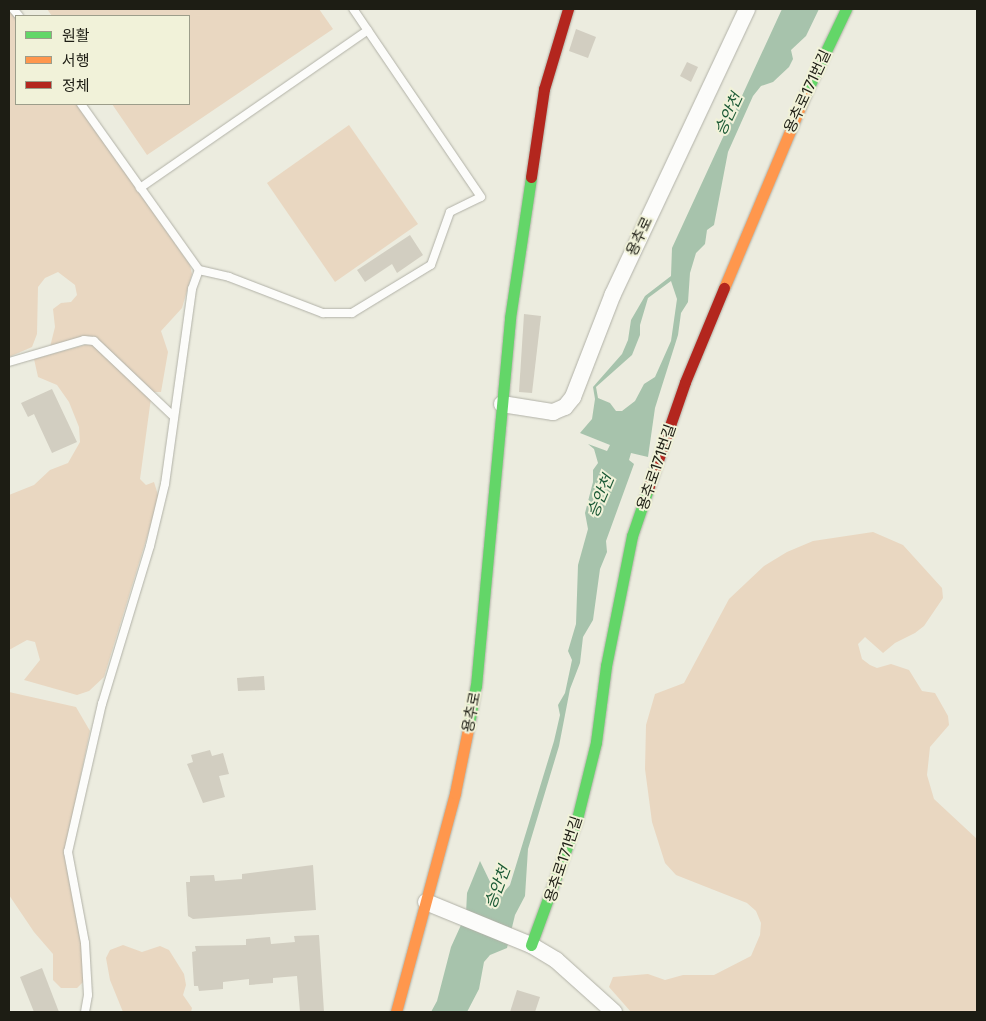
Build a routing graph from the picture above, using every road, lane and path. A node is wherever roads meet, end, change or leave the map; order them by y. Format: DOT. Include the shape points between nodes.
graph roads {
  1 [pos="354,9"];
  2 [pos="568,9"];
  3 [pos="747,9"];
  4 [pos="846,9"];
  5 [pos="368,30"];
  6 [pos="82,105"];
  7 [pos="140,188"];
  8 [pos="199,270"];
  9 [pos="9,362"];
  10 [pos="502,404"];
  11 [pos="174,417"];
  12 [pos="426,902"];
  13 [pos="532,945"];
  14 [pos="85,1012"];
  15 [pos="396,1012"];
  16 [pos="614,1012"];
  1 -- 5 [label="lane"];
  2 -- 10 [label="street, 용추로" via="549,63 537,125 510,318"];
  3 -- 10 [label="street, 용추로" via="613,294 573,397 565,407 553,412"];
  4 -- 13 [label="street, 용추로171번길" via="784,140 688,373 632,536 606,666 594,752 574,828"];
  5 -- 7 [label="lane"];
  5 -- 8 [label="lane" via="481,197 450,212 431,266 352,313 323,313 229,277"];
  6 -- 7 [label="lane"];
  7 -- 8 [label="lane"];
  8 -- 11 [label="lane" via="192,289"];
  9 -- 11 [label="lane" via="84,340 94,340"];
  10 -- 12 [label="street, 용추로" via="476,686 455,793"];
  11 -- 14 [label="lane" via="165,484 150,546 102,704 68,852 85,943 88,995"];
  12 -- 13 [label="street"];
  12 -- 15 [label="street, 용추로"];
  13 -- 16 [label="street" via="556,960"];
}
